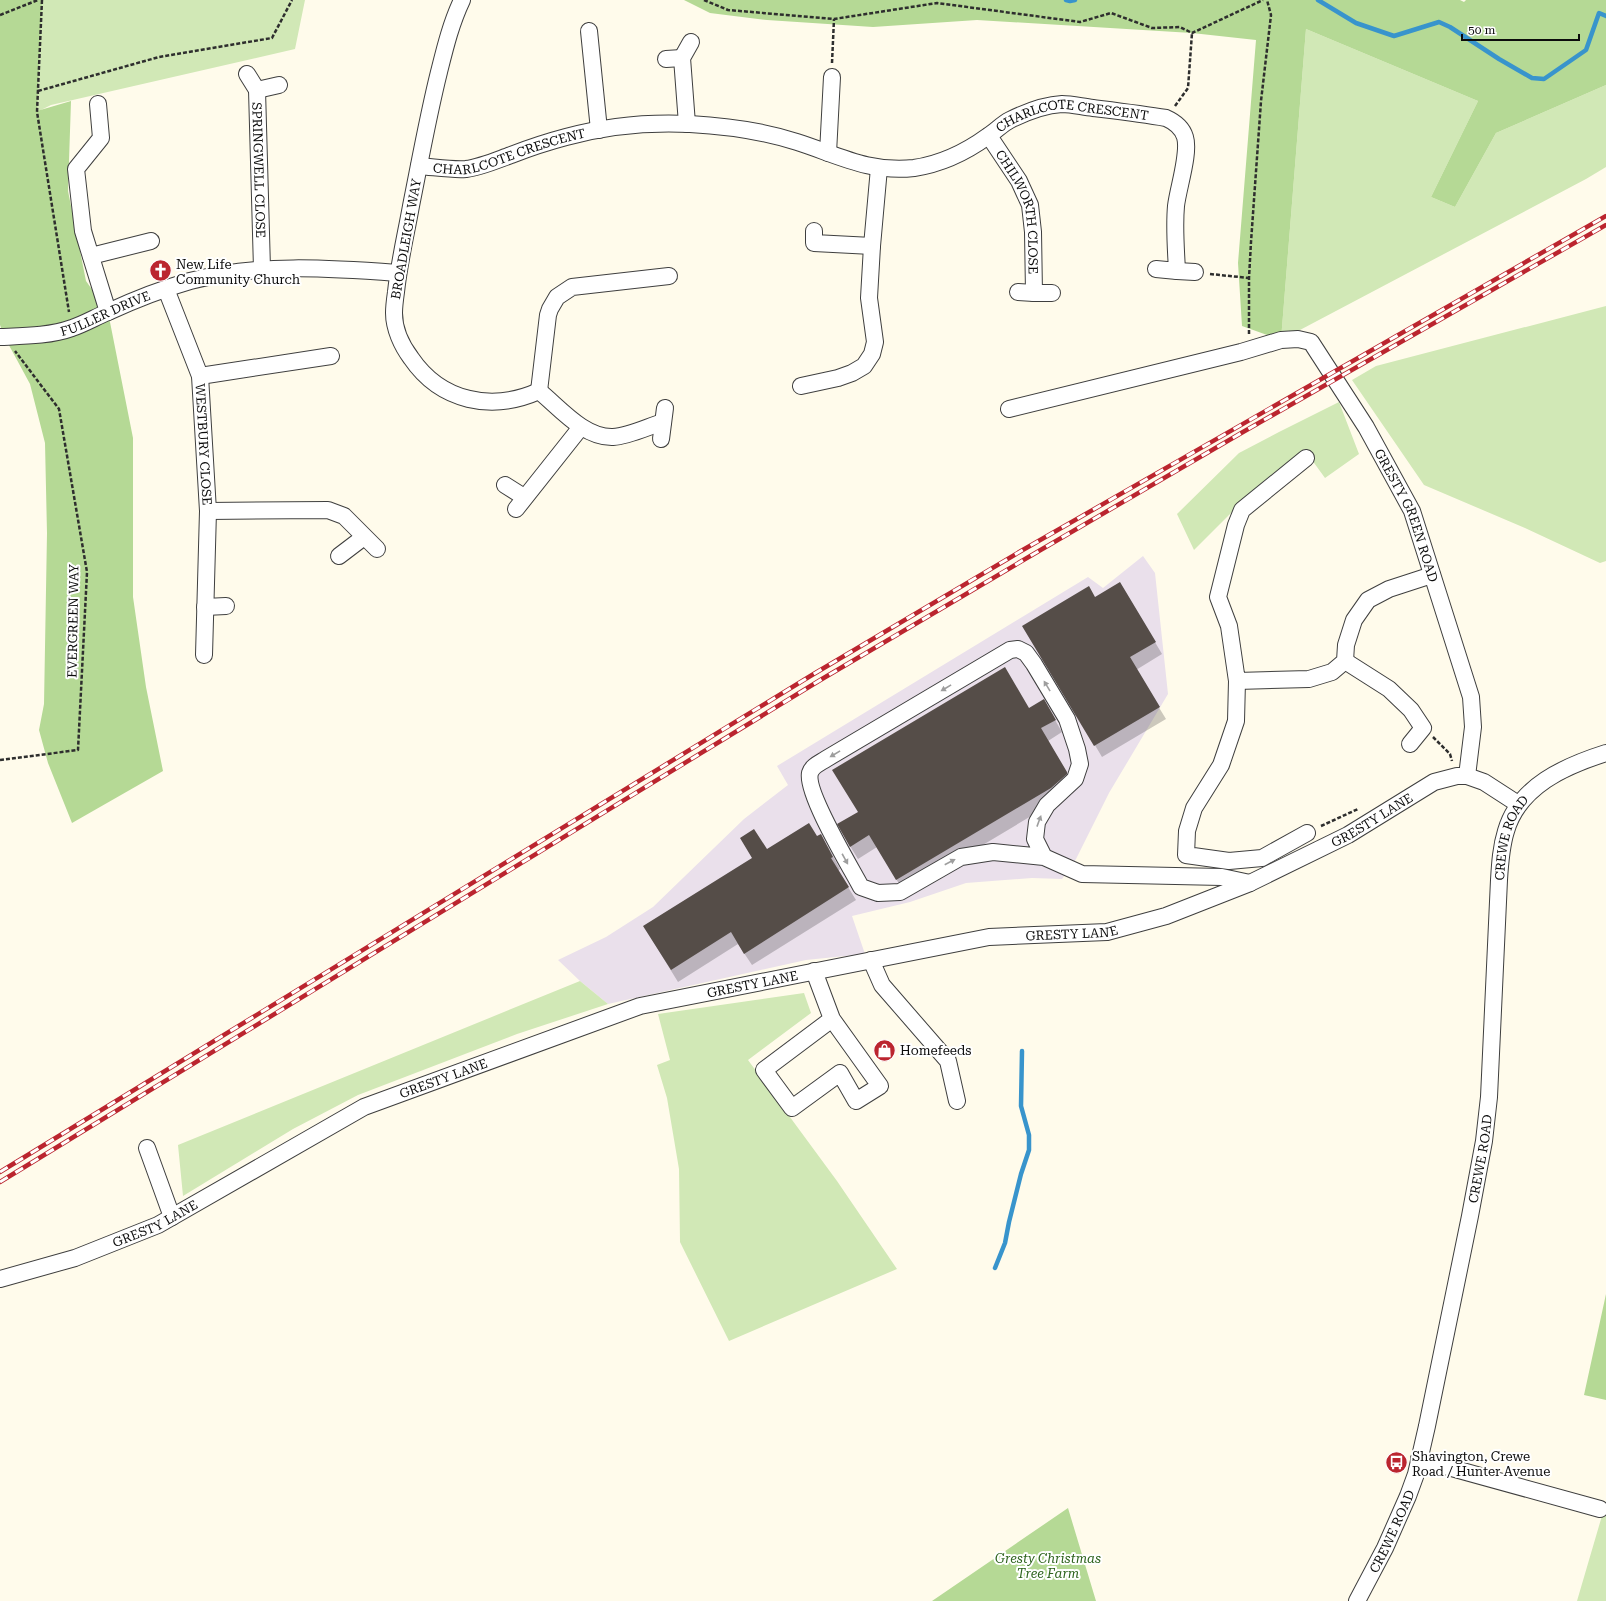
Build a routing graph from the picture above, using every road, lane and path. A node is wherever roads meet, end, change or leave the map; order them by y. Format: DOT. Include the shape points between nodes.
graph roads {
  1 [pos="38,0"];
  2 [pos="42,0"];
  3 [pos="292,0"];
  4 [pos="462,0"];
  5 [pos="704,0"];
  6 [pos="1263,0"];
  7 [pos="1267,0"];
  8 [pos="0,15"];
  9 [pos="834,19"];
  10 [pos="589,31"];
  11 [pos="1192,33"];
  12 [pos="691,42"];
  13 [pos="247,74"];
  14 [pos="832,77"];
  15 [pos="279,85"];
  16 [pos="257,90"];
  17 [pos="38,91"];
  18 [pos="98,104"];
  19 [pos="1166,118"];
  20 [pos="687,124"];
  21 [pos="599,130"];
  22 [pos="989,136"];
  23 [pos="828,153"];
  24 [pos="419,166"];
  25 [pos="880,168"];
  26 [pos="151,241"];
  27 [pos="814,243"];
  28 [pos="872,246"];
  29 [pos="91,256"];
  30 [pos="262,269"];
  31 [pos="1156,269"];
  32 [pos="1177,271"];
  33 [pos="1195,272"];
  34 [pos="398,273"];
  35 [pos="669,276"];
  36 [pos="1249,278"];
  37 [pos="166,288"];
  38 [pos="1018,292"];
  39 [pos="1034,293"];
  40 [pos="1052,294"];
  41 [pos="108,312"];
  42 [pos="72,329"];
  43 [pos="2,336"];
  44 [pos="1245,351"];
  45 [pos="331,356"];
  46 [pos="200,376"];
  47 [pos="801,386"];
  48 [pos="539,391"];
  49 [pos="1009,409"];
  50 [pos="581,427"];
  51 [pos="661,439"];
  52 [pos="1306,458"];
  53 [pos="505,485"];
  54 [pos="208,511"];
  55 [pos="364,537"];
  56 [pos="377,549"];
  57 [pos="339,556"];
  58 [pos="1432,575"];
  59 [pos="226,606"];
  60 [pos="205,607"];
  61 [pos="204,655"];
  62 [pos="1345,662"];
  63 [pos="1237,681"];
  64 [pos="1423,728"];
  65 [pos="1410,744"];
  66 [pos="1606,753"];
  67 [pos="0,760"];
  68 [pos="1462,776"];
  69 [pos="1518,804"];
  70 [pos="1308,833"];
  71 [pos="1044,857"];
  72 [pos="1250,882"];
  73 [pos="871,960"];
  74 [pos="814,972"];
  75 [pos="832,1019"];
  76 [pos="957,1101"];
  77 [pos="147,1148"];
  78 [pos="172,1217"];
  79 [pos="0,1279"];
  80 [pos="1419,1459"];
  81 [pos="1600,1509"];
  82 [pos="1357,1601"];
  1 -- 8 [label="path"];
  2 -- 17 [label="path"];
  3 -- 17 [label="path" via="272,38 159,56"];
  4 -- 24 [label="street, BROADLEIGH WAY" via="446,45"];
  5 -- 9 [label="path" via="728,10"];
  6 -- 11 [label="path"];
  7 -- 36 [label="path" via="1271,15 1261,101"];
  9 -- 11 [label="path" via="937,3 1080,22 1111,13 1152,28 1180,27"];
  9 -- 14 [label="path"];
  10 -- 21 [label="street, CHARLCOTE CRESCENT"];
  11 -- 19 [label="path" via="1188,88"];
  12 -- 20 [label="street" via="674,59"];
  13 -- 16 [label="street, SPRINGWELL CLOSE"];
  14 -- 23 [label="street"];
  15 -- 16 [label="street"];
  16 -- 30 [label="street, SPRINGWELL CLOSE"];
  17 -- 42 [label="path" via="37,112"];
  18 -- 29 [label="street" via="101,138 76,169 83,231"];
  19 -- 22 [label="street, CHARLCOTE CRESCENT" via="1063,104 1020,115"];
  19 -- 32 [label="street, CHARLCOTE CRESCENT" via="1182,129 1186,142 1174,231"];
  20 -- 21 [label="street, CHARLCOTE CRESCENT"];
  20 -- 23 [label="street, CHARLCOTE CRESCENT" via="771,135"];
  21 -- 24 [label="street, CHARLCOTE CRESCENT" via="538,145 466,169"];
  22 -- 25 [label="street, CHARLCOTE CRESCENT" via="962,153 933,164 898,169"];
  22 -- 39 [label="street, CHILWORTH CLOSE" via="1019,181 1030,205"];
  23 -- 25 [label="street, CHARLCOTE CRESCENT"];
  24 -- 34 [label="street, BROADLEIGH WAY"];
  25 -- 28 [label="street"];
  26 -- 29 [label="street"];
  27 -- 28 [label="street"];
  28 -- 47 [label="street" via="869,298 875,342 872,354 864,366 852,373"];
  29 -- 41 [label="street"];
  30 -- 34 [label="street, FULLER DRIVE" via="338,269"];
  30 -- 37 [label="street, FULLER DRIVE" via="213,276"];
  31 -- 32 [label="street"];
  32 -- 33 [label="street"];
  33 -- 36 [label="path"];
  34 -- 48 [label="street, BROADLEIGH WAY" via="394,314 396,327 407,353 424,375 449,392 478,401 510,401"];
  35 -- 48 [label="street" via="576,286 557,297 548,315"];
  36 -- 44 [label="path"];
  37 -- 41 [label="street, FULLER DRIVE"];
  37 -- 46 [label="street, WESTBURY CLOSE"];
  38 -- 39 [label="street, CHILWORTH CLOSE"];
  39 -- 40 [label="street, CHILWORTH CLOSE"];
  41 -- 42 [label="street, FULLER DRIVE"];
  42 -- 43 [label="street, FULLER DRIVE" via="33,336"];
  43 -- 67 [label="path, EVERGREEN WAY" via="59,410 87,572 78,750"];
  44 -- 49 [label="street"];
  44 -- 58 [label="street, GRESTY GREEN ROAD" via="1282,340 1298,339 1311,342 1366,427 1412,511"];
  45 -- 46 [label="street"];
  46 -- 54 [label="street, WESTBURY CLOSE"];
  48 -- 50 [label="street"];
  50 -- 51 [label="street" via="596,435 613,437 624,435 664,415"];
  50 -- 53 [label="street" via="520,503"];
  52 -- 63 [label="street" via="1242,510 1236,525 1218,597 1229,626"];
  54 -- 55 [label="street" via="328,510 351,521"];
  54 -- 60 [label="street, WESTBURY CLOSE"];
  55 -- 56 [label="street"];
  55 -- 57 [label="street"];
  58 -- 62 [label="street" via="1389,589 1368,600 1354,620 1346,645"];
  58 -- 68 [label="street, GRESTY GREEN ROAD" via="1472,697 1473,727"];
  59 -- 60 [label="street"];
  60 -- 61 [label="street, WESTBURY CLOSE"];
  62 -- 63 [label="street" via="1332,672 1309,679"];
  62 -- 64 [label="street" via="1389,689 1411,710"];
  63 -- 70 [label="street" via="1236,721 1221,765 1194,808 1187,830 1186,855 1229,861 1262,858"];
  64 -- 65 [label="street"];
  64 -- 68 [label="path" via="1450,754"];
  66 -- 69 [label="street, CREWE ROAD" via="1577,763 1549,777"];
  68 -- 69 [label="street" via="1484,782"];
  68 -- 72 [label="street, GRESTY LANE" via="1434,782 1348,835"];
  69 -- 80 [label="street, CREWE ROAD" via="1506,830 1500,859 1492,1050 1484,1141"];
  71 -- 71 [label="street, one-way" via="1035,839 1038,822 1047,805 1075,779 1080,764 1067,719 1034,664 1026,653 1018,649 1010,650 860,739 810,772 810,781 826,825 861,888 878,893 900,892 961,856 993,852"];
  71 -- 72 [label="street" via="1082,874 1222,877"];
  72 -- 73 [label="street, GRESTY LANE" via="1166,916 1107,932 989,937"];
  73 -- 74 [label="street, GRESTY LANE"];
  73 -- 76 [label="street" via="882,985 948,1061"];
  74 -- 75 [label="street"];
  74 -- 78 [label="street, GRESTY LANE" via="640,1006 364,1107"];
  75 -- 75 [label="street" via="764,1070 792,1108 840,1073 856,1101 880,1086"];
  77 -- 78 [label="street"];
  78 -- 79 [label="street, GRESTY LANE" via="75,1258"];
  80 -- 81 [label="street"];
  80 -- 82 [label="street, CREWE ROAD" via="1396,1524"];
}
